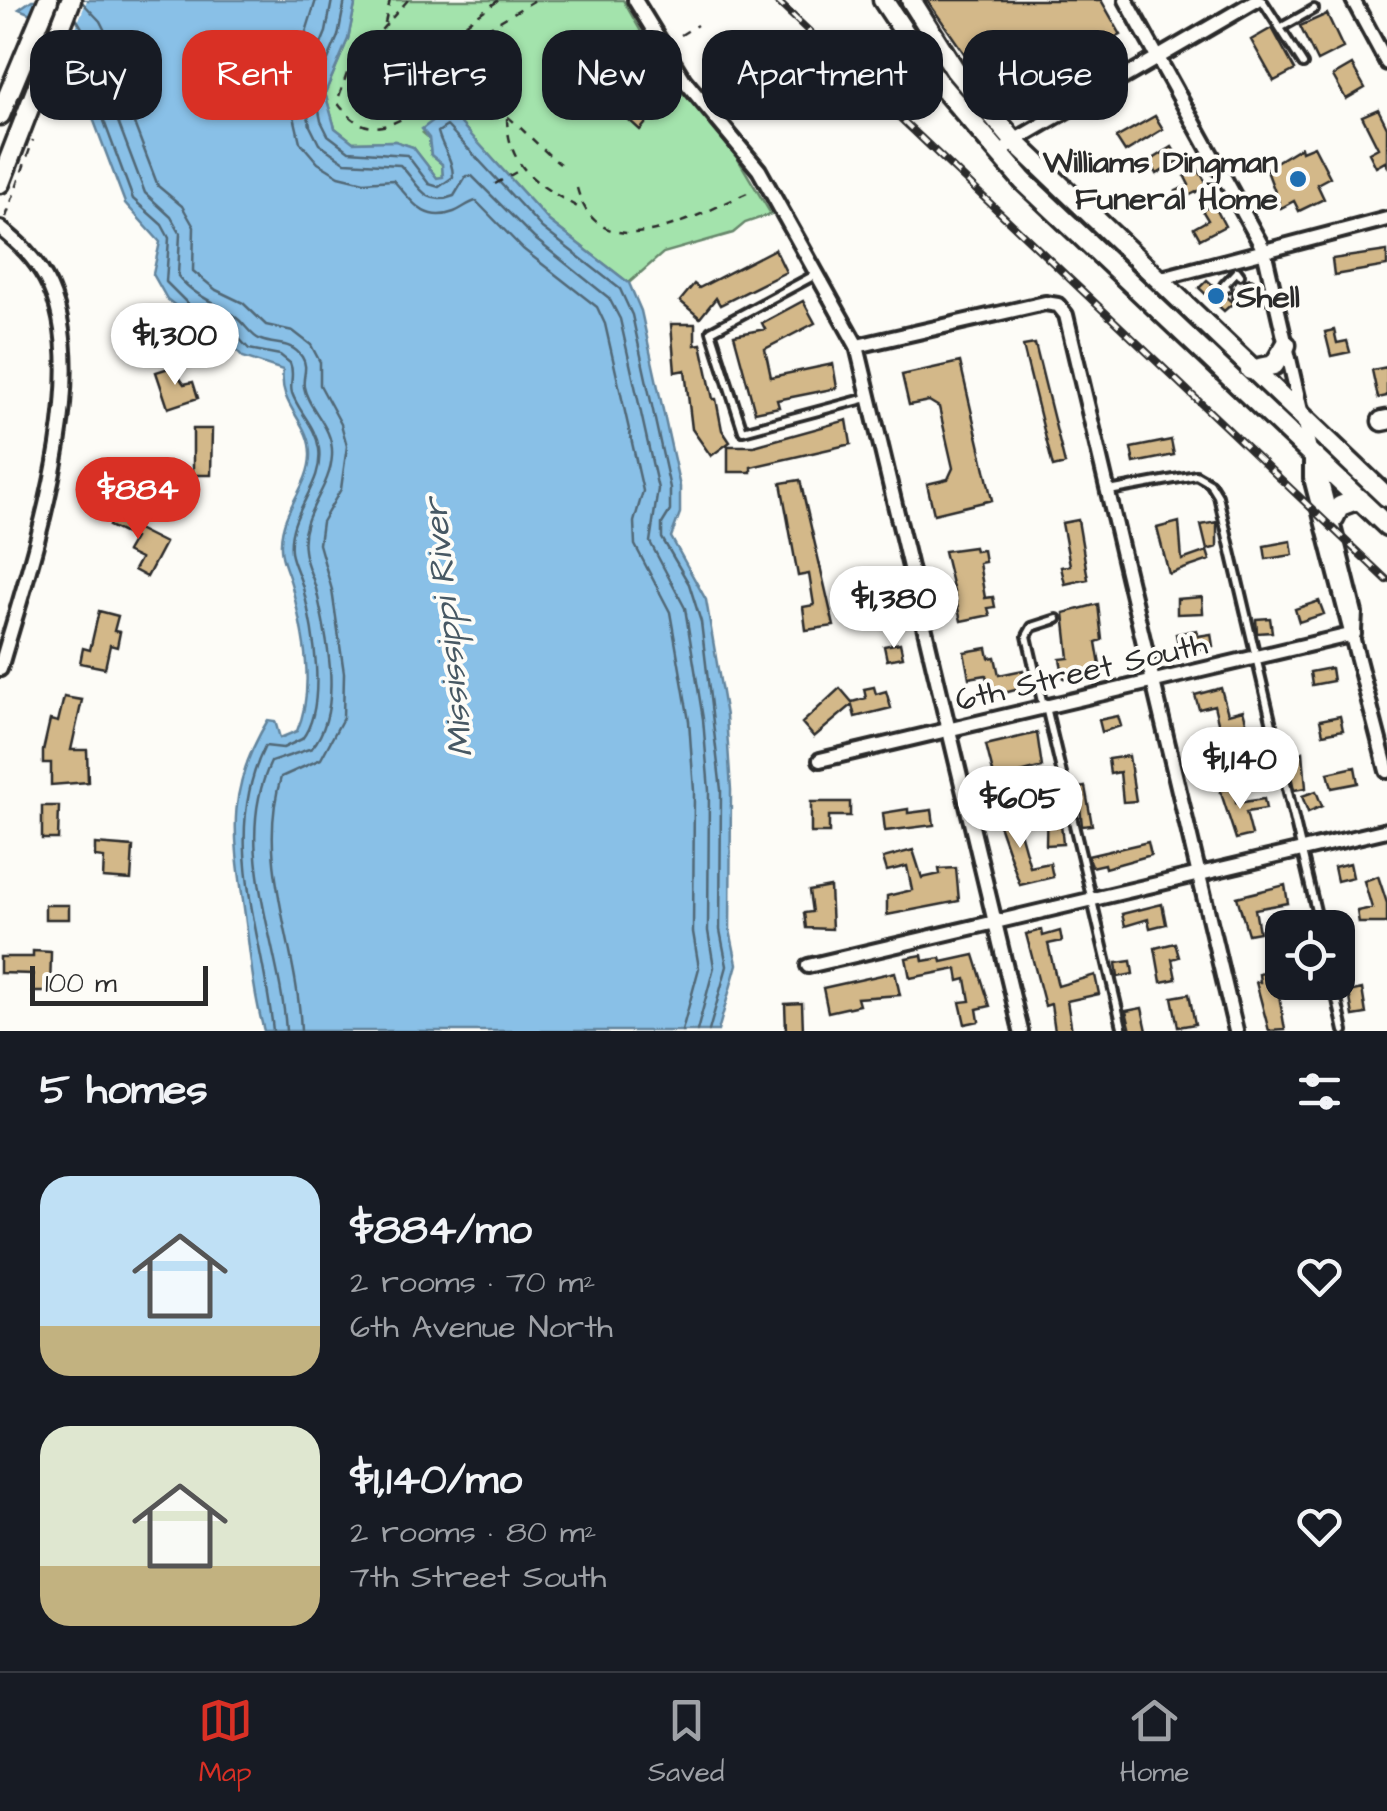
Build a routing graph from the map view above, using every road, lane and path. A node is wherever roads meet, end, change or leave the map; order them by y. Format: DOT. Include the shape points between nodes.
graph roads {
  1 [pos="48,0"];
  2 [pos="71,0"];
  3 [pos="390,0"];
  4 [pos="408,0"];
  5 [pos="499,0"];
  6 [pos="535,0"];
  7 [pos="635,0"];
  8 [pos="884,0"];
  9 [pos="911,0"];
  10 [pos="1126,0"];
  11 [pos="1353,0"];
  12 [pos="1253,1"];
  13 [pos="1314,9"];
  14 [pos="697,25"];
  15 [pos="385,26"];
  16 [pos="1280,28"];
  17 [pos="382,30"];
  18 [pos="456,30"];
  19 [pos="485,30"];
  20 [pos="682,34"];
  21 [pos="1159,56"];
  22 [pos="1387,62"];
  23 [pos="1303,64"];
  24 [pos="347,74"];
  25 [pos="11,83"];
  26 [pos="0,99"];
  27 [pos="0,116"];
  28 [pos="347,117"];
  29 [pos="349,120"];
  30 [pos="398,120"];
  31 [pos="507,120"];
  32 [pos="509,120"];
  33 [pos="1014,141"];
  34 [pos="1000,155"];
  35 [pos="560,164"];
  36 [pos="521,169"];
  37 [pos="0,184"];
  38 [pos="495,184"];
  39 [pos="577,188"];
  40 [pos="752,191"];
  41 [pos="583,210"];
  42 [pos="1387,219"];
  43 [pos="0,228"];
  44 [pos="1264,250"];
  45 [pos="1222,262"];
  46 [pos="816,274"];
  47 [pos="1158,279"];
  48 [pos="1233,280"];
  49 [pos="1275,296"];
  50 [pos="1237,298"];
  51 [pos="1286,345"];
  52 [pos="857,346"];
  53 [pos="1250,370"];
  54 [pos="867,398"];
  55 [pos="1302,416"];
  56 [pos="1312,454"];
  57 [pos="1107,492"];
  58 [pos="1387,497"];
  59 [pos="1358,499"];
  60 [pos="1334,518"];
  61 [pos="1387,526"];
  62 [pos="1057,619"];
  63 [pos="1354,634"];
  64 [pos="1258,657"];
  65 [pos="0,669"];
  66 [pos="1152,683"];
  67 [pos="1045,708"];
  68 [pos="948,730"];
  69 [pos="820,760"];
  70 [pos="1387,772"];
  71 [pos="1387,830"];
  72 [pos="1302,850"];
  73 [pos="1198,875"];
  74 [pos="1092,900"];
  75 [pos="1316,910"];
  76 [pos="995,923"];
  77 [pos="808,966"];
  78 [pos="1337,1000"];
  79 [pos="1021,1031"];
  80 [pos="1123,1031"];
  81 [pos="1236,1031"];
  82 [pos="1344,1031"];
  1 -- 25 [label="main road"];
  2 -- 37 [label="main road"];
  3 -- 15 [label="path"];
  4 -- 15 [label="path"];
  5 -- 18 [label="path"];
  6 -- 19 [label="path"];
  7 -- 46 [label="street" via="684,80 760,170"];
  8 -- 34 [label="main road" via="936,80"];
  9 -- 33 [label="main road" via="955,70"];
  10 -- 21 [label="street"];
  11 -- 22 [label="street"];
  12 -- 16 [label="lane"];
  12 -- 21 [label="street"];
  13 -- 16 [label="lane"];
  14 -- 20 [label="path"];
  15 -- 17 [label="path"];
  16 -- 23 [label="lane"];
  21 -- 33 [label="street"];
  21 -- 44 [label="street"];
  24 -- 28 [label="path" via="337,102"];
  25 -- 26 [label="main road"];
  25 -- 27 [label="main road"];
  29 -- 30 [label="path" via="367,128"];
  31 -- 36 [label="path" via="507,140"];
  32 -- 35 [label="path"];
  33 -- 34 [label="street"];
  33 -- 47 [label="main road"];
  34 -- 56 [label="main road"];
  36 -- 38 [label="path"];
  36 -- 41 [label="path"];
  39 -- 41 [label="path"];
  40 -- 41 [label="path" via="636,237 602,226"];
  42 -- 44 [label="street"];
  43 -- 65 [label="street" via="28,250 48,282 60,318 63,408 54,480"];
  44 -- 45 [label="street"];
  44 -- 49 [label="street"];
  45 -- 47 [label="street"];
  45 -- 48 [label="lane"];
  46 -- 52 [label="street"];
  46 -- 54 [label="lane" via="711,331 743,431"];
  47 -- 53 [label="main road"];
  49 -- 50 [label="lane" via="1261,299 1247,289 1241,302"];
  49 -- 51 [label="street"];
  51 -- 53 [label="main road" via="1274,366"];
  51 -- 55 [label="street"];
  52 -- 54 [label="street"];
  52 -- 57 [label="street" via="1058,305 1066,315"];
  53 -- 55 [label="main road"];
  54 -- 68 [label="street"];
  55 -- 56 [label="street"];
  55 -- 58 [label="main road"];
  56 -- 59 [label="main road"];
  56 -- 60 [label="street"];
  56 -- 63 [label="street" via="1311,478"];
  57 -- 64 [label="lane" via="1177,476 1210,483"];
  57 -- 66 [label="street"];
  59 -- 60 [label="main road" via="1340,506"];
  59 -- 61 [label="main road"];
  60 -- 63 [label="street"];
  62 -- 67 [label="lane" via="1032,627 1027,636"];
  63 -- 64 [label="street, 6th Street South"];
  63 -- 70 [label="street"];
  64 -- 66 [label="street, 6th Street South"];
  64 -- 72 [label="lane"];
  66 -- 67 [label="street, 6th Street South"];
  66 -- 73 [label="street"];
  67 -- 68 [label="street, 6th Street South"];
  67 -- 74 [label="lane"];
  68 -- 69 [label="street, 6th Street South"];
  68 -- 76 [label="street"];
  71 -- 72 [label="street"];
  72 -- 73 [label="street"];
  72 -- 75 [label="lane"];
  73 -- 74 [label="street"];
  73 -- 81 [label="street"];
  74 -- 76 [label="street"];
  74 -- 80 [label="lane"];
  76 -- 77 [label="street"];
  76 -- 79 [label="street"];
  78 -- 82 [label="lane"];
}
